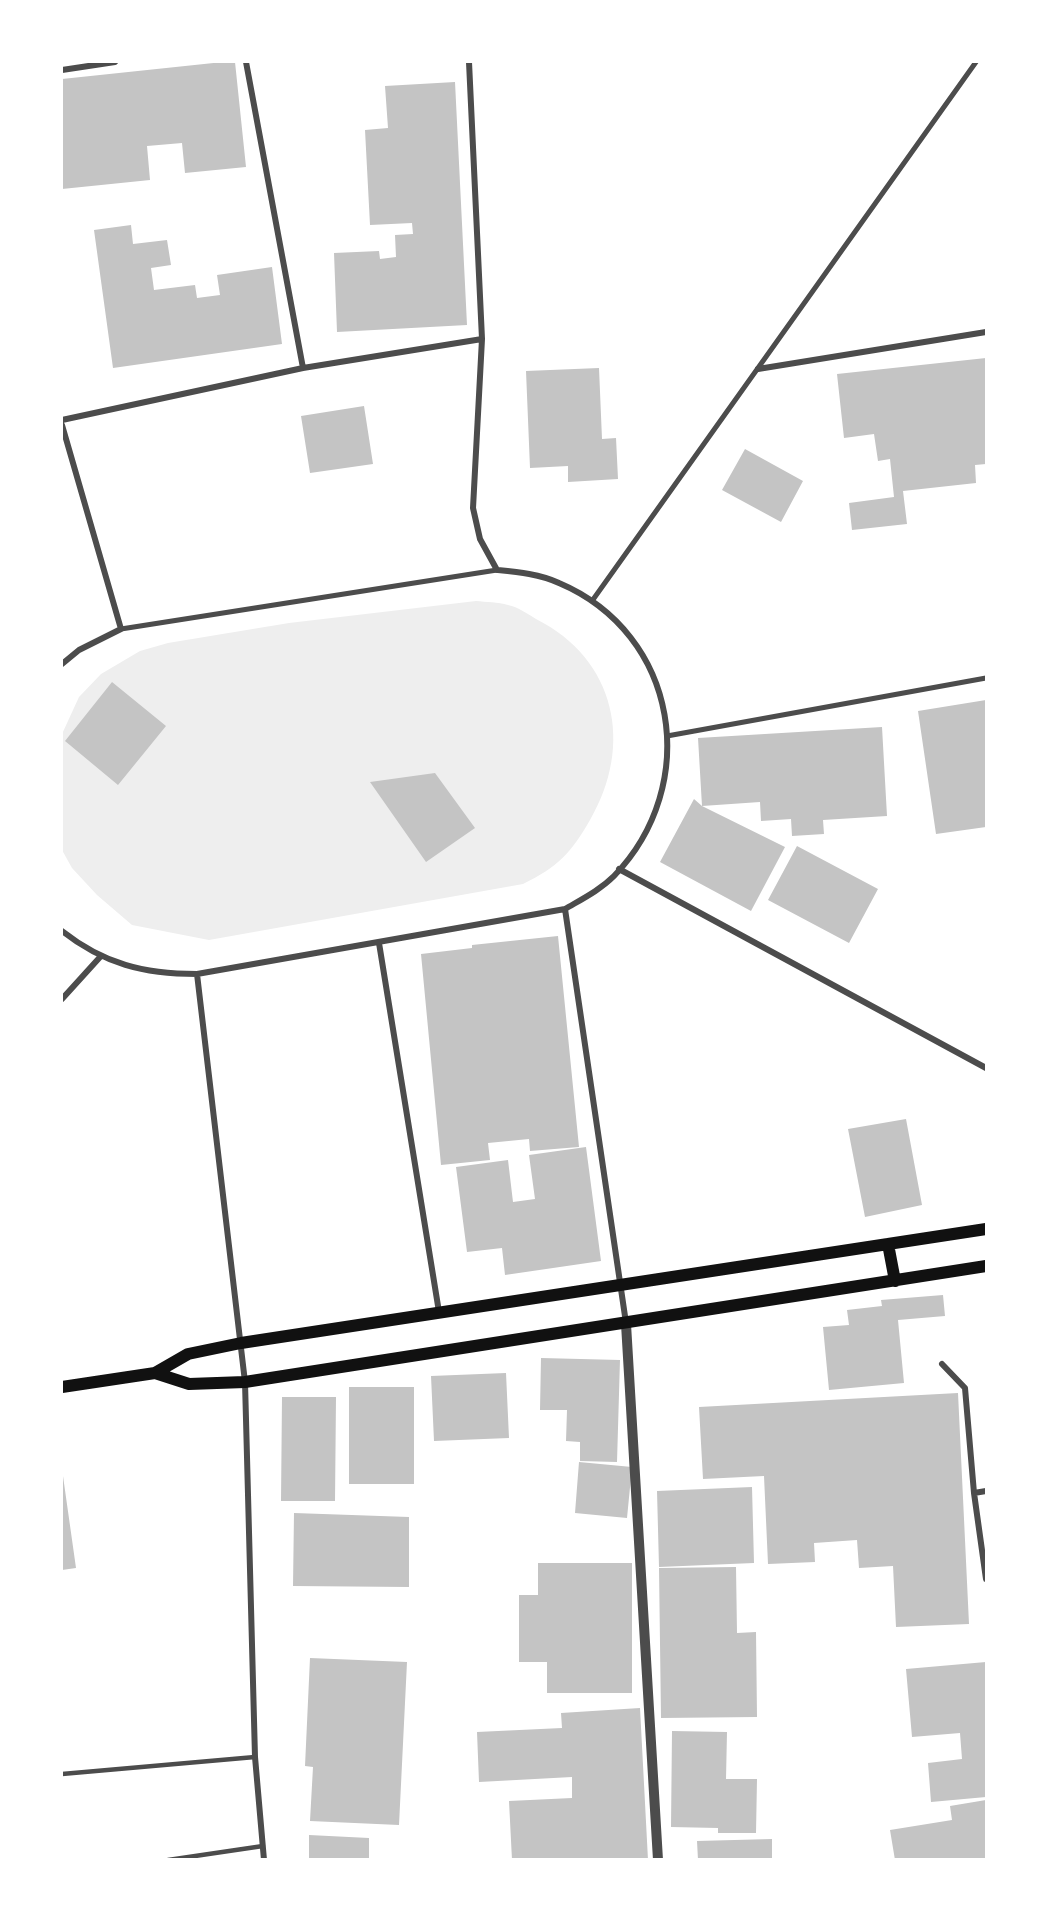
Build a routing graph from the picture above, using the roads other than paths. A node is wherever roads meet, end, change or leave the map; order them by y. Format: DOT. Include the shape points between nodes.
graph roads {
  1 [pos="115,62"];
  2 [pos="246,62"];
  3 [pos="469,62"];
  4 [pos="976,62"];
  5 [pos="62,70"];
  6 [pos="987,332"];
  7 [pos="482,339"];
  8 [pos="303,368"];
  9 [pos="758,369"];
  10 [pos="62,420"];
  11 [pos="62,425"];
  12 [pos="497,570"];
  13 [pos="592,601"];
  14 [pos="121,629"];
  15 [pos="62,664"];
  16 [pos="987,678"];
  17 [pos="667,736"];
  18 [pos="619,869"];
  19 [pos="565,909"];
  20 [pos="62,931"];
  21 [pos="379,943"];
  22 [pos="101,956"];
  23 [pos="197,974"];
  24 [pos="62,999"];
  25 [pos="987,1068"];
  26 [pos="987,1229"];
  27 [pos="888,1244"];
  28 [pos="987,1266"];
  29 [pos="895,1281"];
  30 [pos="622,1286"];
  31 [pos="439,1313"];
  32 [pos="626,1324"];
  33 [pos="241,1343"];
  34 [pos="942,1364"];
  35 [pos="155,1373"];
  36 [pos="245,1382"];
  37 [pos="62,1387"];
  38 [pos="987,1491"];
  39 [pos="974,1493"];
  40 [pos="987,1579"];
  41 [pos="255,1757"];
  42 [pos="62,1774"];
  43 [pos="263,1846"];
  44 [pos="168,1860"];
  45 [pos="264,1860"];
  46 [pos="658,1860"];
  1 -- 5 [label="street"];
  2 -- 8 [label="street"];
  3 -- 7 [label="street"];
  4 -- 9 [label="street"];
  6 -- 9 [label="street"];
  7 -- 8 [label="street"];
  7 -- 12 [label="street" via="473,508 480,539"];
  8 -- 10 [label="street"];
  9 -- 13 [label="street"];
  11 -- 14 [label="street"];
  12 -- 13 [label="street" via="531,574 559,583"];
  12 -- 14 [label="street"];
  13 -- 17 [label="street" via="629,635 646,660 665,715"];
  14 -- 15 [label="street" via="79,650"];
  16 -- 17 [label="street"];
  17 -- 18 [label="street" via="666,774 659,802 648,829"];
  18 -- 19 [label="street"];
  18 -- 25 [label="street"];
  19 -- 21 [label="street"];
  19 -- 30 [label="street"];
  20 -- 22 [label="street"];
  21 -- 23 [label="street"];
  21 -- 31 [label="street"];
  22 -- 23 [label="street" via="139,970"];
  22 -- 24 [label="street"];
  23 -- 33 [label="street"];
  26 -- 27 [label="main road"];
  27 -- 29 [label="main road"];
  27 -- 30 [label="main road"];
  28 -- 29 [label="main road"];
  29 -- 32 [label="main road"];
  30 -- 31 [label="main road"];
  30 -- 32 [label="street"];
  31 -- 33 [label="main road"];
  32 -- 36 [label="main road"];
  32 -- 46 [label="street"];
  33 -- 35 [label="main road" via="188,1354"];
  33 -- 36 [label="street"];
  34 -- 39 [label="street" via="965,1388"];
  35 -- 36 [label="main road" via="189,1384"];
  35 -- 37 [label="main road"];
  36 -- 41 [label="street"];
  38 -- 39 [label="street"];
  39 -- 40 [label="street"];
  41 -- 42 [label="lane"];
  41 -- 43 [label="street"];
  43 -- 44 [label="lane"];
  43 -- 45 [label="street"];
}
